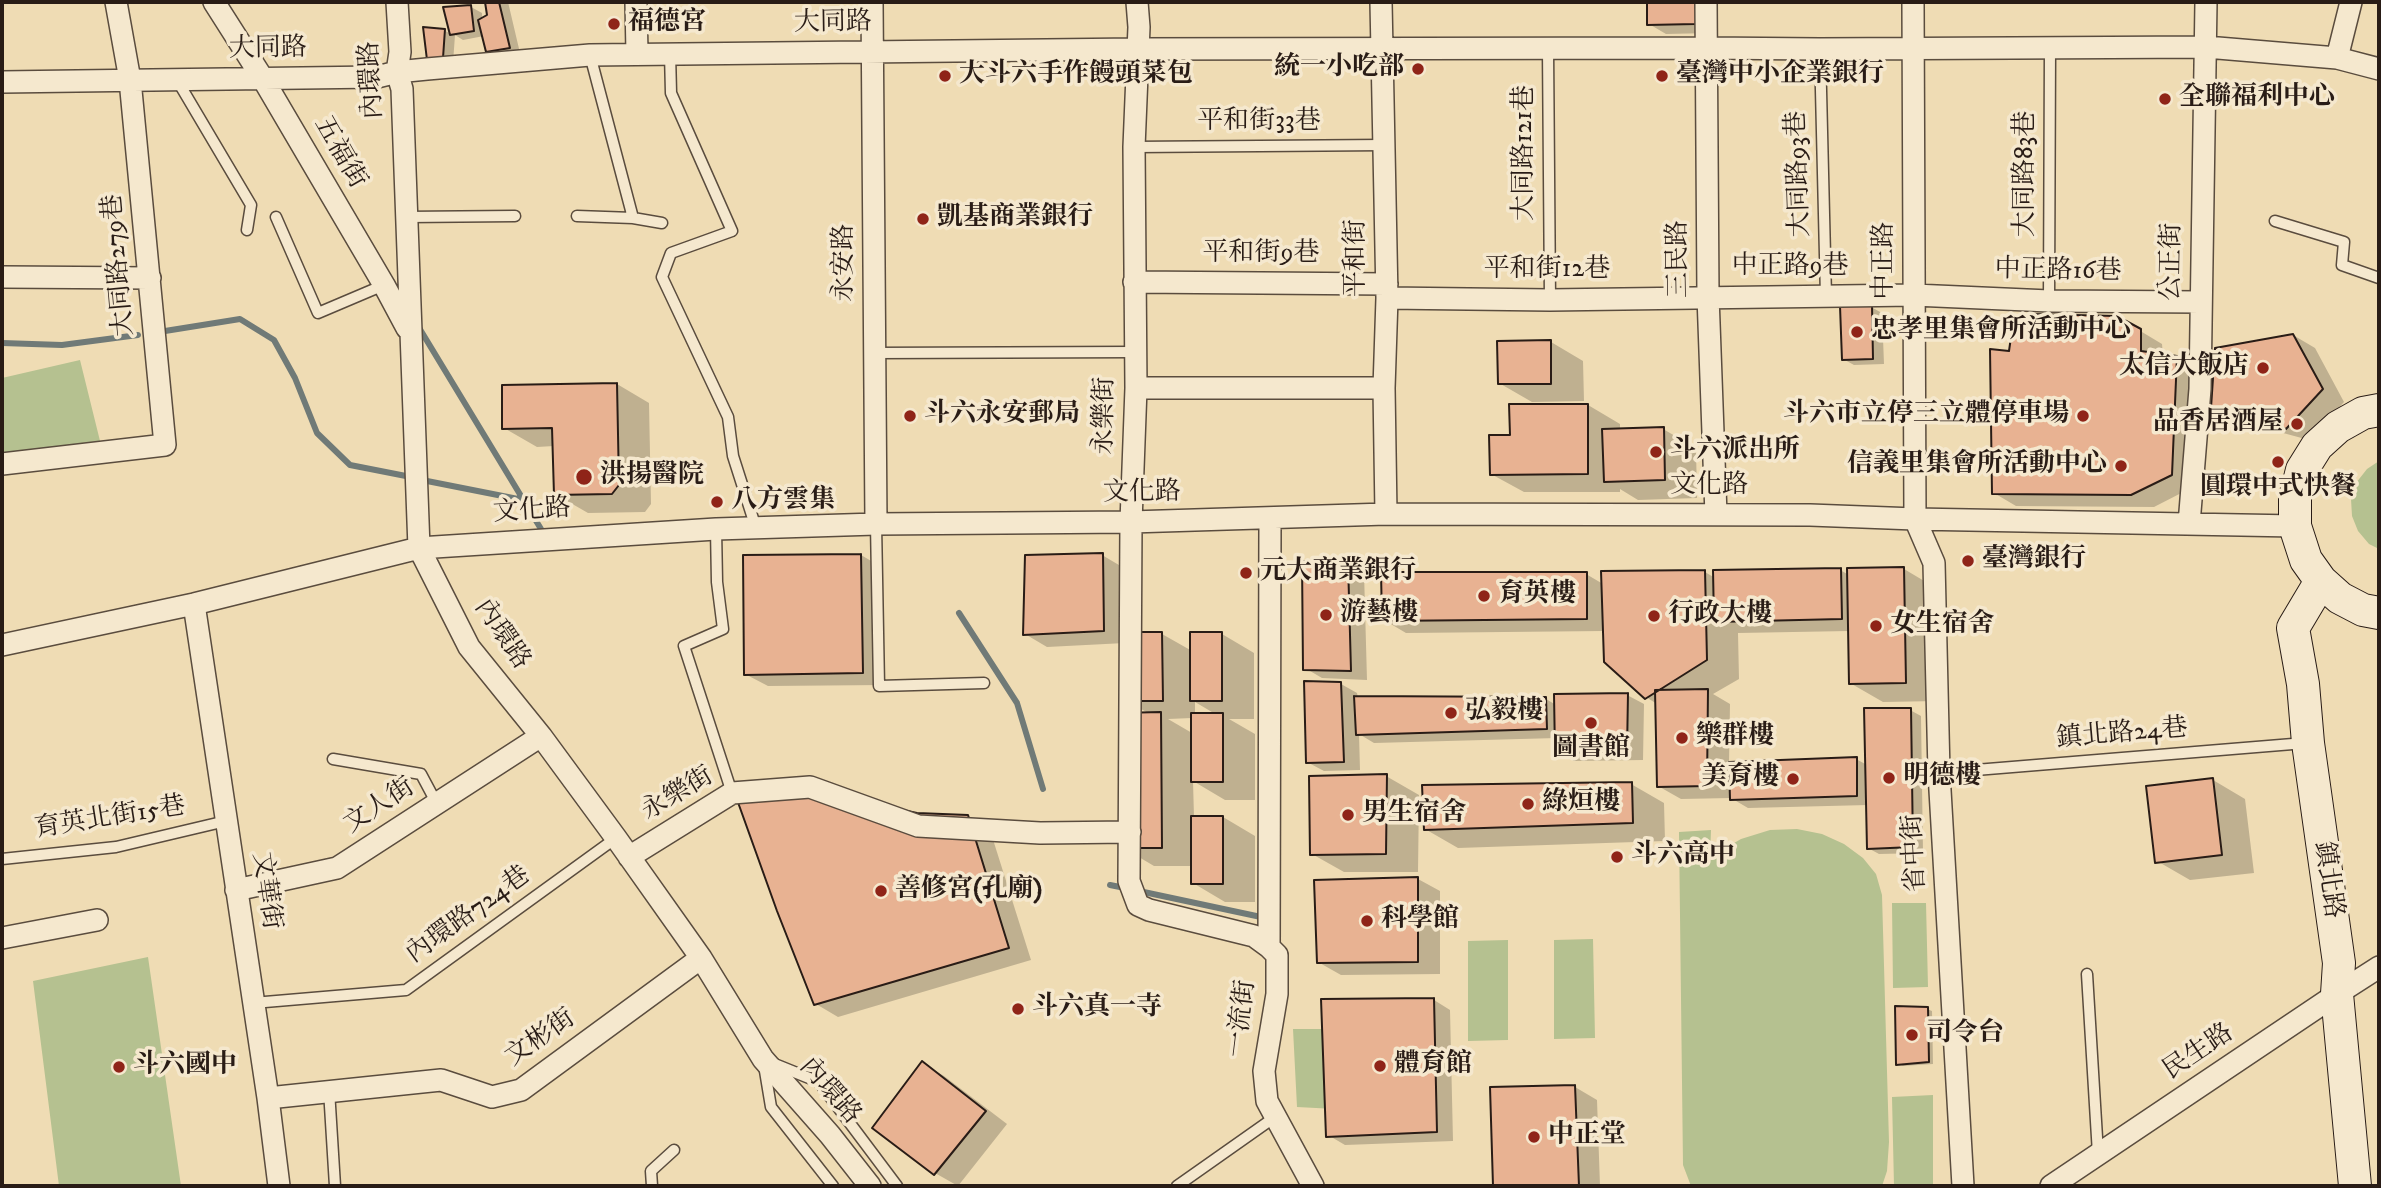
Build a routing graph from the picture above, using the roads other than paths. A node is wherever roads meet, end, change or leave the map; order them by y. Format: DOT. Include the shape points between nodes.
graph roads {
  1 [pos="116,2"];
  2 [pos="214,2"];
  3 [pos="397,2"];
  4 [pos="636,2"];
  5 [pos="872,2"];
  6 [pos="1137,2"];
  7 [pos="1381,2"];
  8 [pos="1706,2"];
  9 [pos="1913,2"];
  10 [pos="2206,2"];
  11 [pos="2351,2"];
  12 [pos="2206,47"];
  13 [pos="1383,48"];
  14 [pos="1706,48"];
  15 [pos="1912,48"];
  16 [pos="2050,48"];
  17 [pos="1138,49"];
  18 [pos="1548,49"];
  19 [pos="1820,50"];
  20 [pos="871,51"];
  21 [pos="670,53"];
  22 [pos="637,54"];
  23 [pos="590,55"];
  24 [pos="2337,58"];
  25 [pos="2379,69"];
  26 [pos="397,72"];
  27 [pos="272,78"];
  28 [pos="130,80"];
  29 [pos="177,80"];
  30 [pos="2,82"];
  31 [pos="1385,145"];
  32 [pos="1134,147"];
  33 [pos="515,216"];
  34 [pos="576,216"];
  35 [pos="276,217"];
  36 [pos="405,217"];
  37 [pos="633,218"];
  38 [pos="2275,220"];
  39 [pos="662,223"];
  40 [pos="247,230"];
  41 [pos="2,277"];
  42 [pos="150,278"];
  43 [pos="2379,278"];
  44 [pos="1134,282"];
  45 [pos="384,285"];
  46 [pos="1387,291"];
  47 [pos="1914,295"];
  48 [pos="1708,296"];
  49 [pos="1826,297"];
  50 [pos="1550,300"];
  51 [pos="2049,301"];
  52 [pos="2201,302"];
  53 [pos="411,336"];
  54 [pos="1134,352"];
  55 [pos="874,353"];
  56 [pos="1136,388"];
  57 [pos="1384,388"];
  58 [pos="2379,410"];
  59 [pos="2,464"];
  60 [pos="1386,514"];
  61 [pos="1716,515"];
  62 [pos="1270,518"];
  63 [pos="1915,519"];
  64 [pos="1131,522"];
  65 [pos="876,524"];
  66 [pos="2189,524"];
  67 [pos="2295,526"];
  68 [pos="756,528"];
  69 [pos="716,529"];
  70 [pos="419,548"];
  71 [pos="2321,582"];
  72 [pos="194,604"];
  73 [pos="2379,613"];
  74 [pos="2,645"];
  75 [pos="984,682"];
  76 [pos="541,736"];
  77 [pos="2308,743"];
  78 [pos="333,760"];
  79 [pos="1939,773"];
  80 [pos="732,793"];
  81 [pos="437,804"];
  82 [pos="226,821"];
  83 [pos="1130,831"];
  84 [pos="616,838"];
  85 [pos="629,857"];
  86 [pos="2,859"];
  87 [pos="236,890"];
  88 [pos="1138,905"];
  89 [pos="97,920"];
  90 [pos="2,938"];
  91 [pos="1269,947"];
  92 [pos="701,958"];
  93 [pos="2379,967"];
  94 [pos="2087,974"];
  95 [pos="2337,993"];
  96 [pos="253,1003"];
  97 [pos="763,1059"];
  98 [pos="329,1090"];
  99 [pos="268,1098"];
  100 [pos="1275,1117"];
  101 [pos="674,1150"];
  102 [pos="2098,1154"];
  103 [pos="279,1186"];
  104 [pos="335,1186"];
  105 [pos="652,1186"];
  106 [pos="833,1186"];
  107 [pos="870,1186"];
  108 [pos="897,1186"];
  109 [pos="1177,1186"];
  110 [pos="1314,1186"];
  111 [pos="1963,1186"];
  112 [pos="2051,1186"];
  113 [pos="2355,1186"];
  1 -- 28 [label="street, 大同路279巷"];
  2 -- 27 [label="street, 五福街"];
  3 -- 26 [label="street, 內環路"];
  4 -- 22 [label="street"];
  5 -- 20 [label="street, 永安路"];
  6 -- 17 [label="street, 永樂街"];
  7 -- 13 [label="street, 平和街"];
  8 -- 14 [label="street, 三民路"];
  9 -- 15 [label="street, 中正路"];
  10 -- 12 [label="street, 公正街"];
  11 -- 24 [label="street"];
  12 -- 16 [label="street, 大同路"];
  12 -- 24 [label="street, 大同路"];
  12 -- 52 [label="street, 公正街"];
  13 -- 17 [label="street, 大同路"];
  13 -- 18 [label="street, 大同路"];
  13 -- 31 [label="street, 平和街"];
  14 -- 18 [label="street, 大同路"];
  14 -- 19 [label="street, 大同路"];
  14 -- 48 [label="street, 三民路"];
  15 -- 16 [label="street, 大同路"];
  15 -- 19 [label="street, 大同路"];
  15 -- 47 [label="street, 中正路"];
  16 -- 51 [label="lane, 大同路83巷"];
  17 -- 20 [label="street, 大同路"];
  17 -- 32 [label="street, 永樂街"];
  18 -- 50 [label="lane, 大同路121巷"];
  19 -- 49 [label="lane, 大同路93巷"];
  20 -- 21 [label="street, 大同路"];
  20 -- 55 [label="street, 永安路"];
  21 -- 22 [label="street, 大同路"];
  21 -- 68 [label="lane" via="671,93 732,231 671,253 662,277 728,417 733,456"];
  22 -- 23 [label="street, 大同路"];
  23 -- 26 [label="street, 大同路"];
  23 -- 37 [label="lane"];
  24 -- 25 [label="street, 大同路"];
  26 -- 27 [label="street, 大同路" via="377,77"];
  26 -- 36 [label="street, 內環路" via="402,89"];
  27 -- 29 [label="street, 大同路"];
  27 -- 45 [label="street, 五福街"];
  28 -- 29 [label="street, 大同路"];
  28 -- 30 [label="street, 大同路"];
  28 -- 42 [label="street, 大同路279巷"];
  29 -- 40 [label="lane" via="251,205"];
  31 -- 32 [label="lane, 平和街33巷"];
  31 -- 46 [label="street, 平和街"];
  32 -- 44 [label="street, 永樂街"];
  33 -- 36 [label="lane"];
  34 -- 37 [label="lane"];
  35 -- 45 [label="lane" via="318,313"];
  36 -- 53 [label="street, 內環路"];
  37 -- 39 [label="lane"];
  38 -- 43 [label="lane" via="2344,242 2342,265"];
  41 -- 42 [label="street"];
  42 -- 59 [label="street, 大同路279巷" via="165,445"];
  44 -- 46 [label="street, 平和街9巷"];
  44 -- 54 [label="street, 永樂街"];
  45 -- 53 [label="street, 五福街"];
  46 -- 50 [label="street, 平和街12巷"];
  46 -- 57 [label="street, 平和街"];
  47 -- 49 [label="street, 中正路9巷"];
  47 -- 51 [label="street, 中正路16巷"];
  47 -- 63 [label="street, 中正路"];
  48 -- 49 [label="street, 中正路9巷"];
  48 -- 50 [label="street, 平和街12巷"];
  48 -- 61 [label="street, 三民路"];
  51 -- 52 [label="street, 中正路16巷"];
  52 -- 66 [label="street, 公正街" via="2200,389"];
  53 -- 70 [label="street, 內環路"];
  54 -- 55 [label="lane"];
  54 -- 56 [label="street, 永樂街"];
  55 -- 65 [label="street, 永安路"];
  56 -- 57 [label="street"];
  56 -- 64 [label="street, 永樂街"];
  57 -- 60 [label="street, 平和街"];
  58 -- 67 [label="street" via="2337,427 2317,446 2302,470"];
  60 -- 61 [label="street, 文化路"];
  60 -- 62 [label="street, 文化路"];
  61 -- 63 [label="street, 文化路"];
  62 -- 64 [label="street, 文化路"];
  62 -- 91 [label="street"];
  63 -- 66 [label="street, 文化路"];
  63 -- 79 [label="street, 省中街" via="1934,563"];
  64 -- 65 [label="street, 文化路"];
  64 -- 83 [label="street, 永樂街"];
  65 -- 68 [label="street, 文化路"];
  65 -- 75 [label="lane" via="879,686"];
  66 -- 67 [label="street, 文化路"];
  67 -- 71 [label="street" via="2306,560"];
  68 -- 69 [label="street, 文化路"];
  69 -- 70 [label="street, 文化路"];
  69 -- 80 [label="lane" via="723,629 684,646"];
  70 -- 72 [label="street, 文化路"];
  70 -- 76 [label="street, 內環路" via="469,647"];
  71 -- 73 [label="street" via="2340,598"];
  71 -- 77 [label="street, 鎮北路" via="2293,628"];
  72 -- 74 [label="street, 文化路"];
  72 -- 82 [label="street, 文華街"];
  76 -- 81 [label="street, 文人街"];
  76 -- 84 [label="street, 內環路"];
  77 -- 79 [label="lane, 鎮北路24巷"];
  77 -- 95 [label="street, 鎮北路" via="2339,963"];
  78 -- 81 [label="lane" via="421,774"];
  79 -- 111 [label="street, 省中街"];
  80 -- 83 [label="street, 永樂街" via="810,787 918,826 1041,833"];
  80 -- 85 [label="street, 永樂街"];
  81 -- 87 [label="street, 文人街" via="337,868"];
  82 -- 86 [label="lane, 育英北街15巷" via="116,847"];
  82 -- 87 [label="street, 文華街"];
  83 -- 88 [label="street, 永樂街" via="1129,881"];
  84 -- 85 [label="street, 內環路"];
  84 -- 96 [label="lane, 內環路724巷" via="406,989"];
  85 -- 92 [label="street, 內環路"];
  87 -- 96 [label="street, 文華街"];
  88 -- 91 [label="street, 一流街" via="1254,936"];
  89 -- 90 [label="street"];
  91 -- 100 [label="street, 一流街" via="1276,955 1277,994 1264,1071 1267,1101"];
  92 -- 97 [label="street, 內環路"];
  92 -- 98 [label="street, 文彬街" via="521,1090 492,1097 442,1080"];
  93 -- 95 [label="street, 民生路"];
  94 -- 102 [label="lane"];
  95 -- 102 [label="street, 民生路"];
  95 -- 113 [label="street, 鎮北路"];
  96 -- 99 [label="street, 文華街"];
  97 -- 106 [label="lane" via="771,1107"];
  97 -- 107 [label="street, 內環路"];
  97 -- 108 [label="lane" via="819,1082"];
  98 -- 99 [label="street, 文彬街"];
  98 -- 104 [label="lane"];
  99 -- 103 [label="street, 文華街"];
  100 -- 109 [label="lane"];
  100 -- 110 [label="street, 一流街"];
  101 -- 105 [label="lane" via="651,1171"];
  102 -- 112 [label="street, 民生路"];
}
